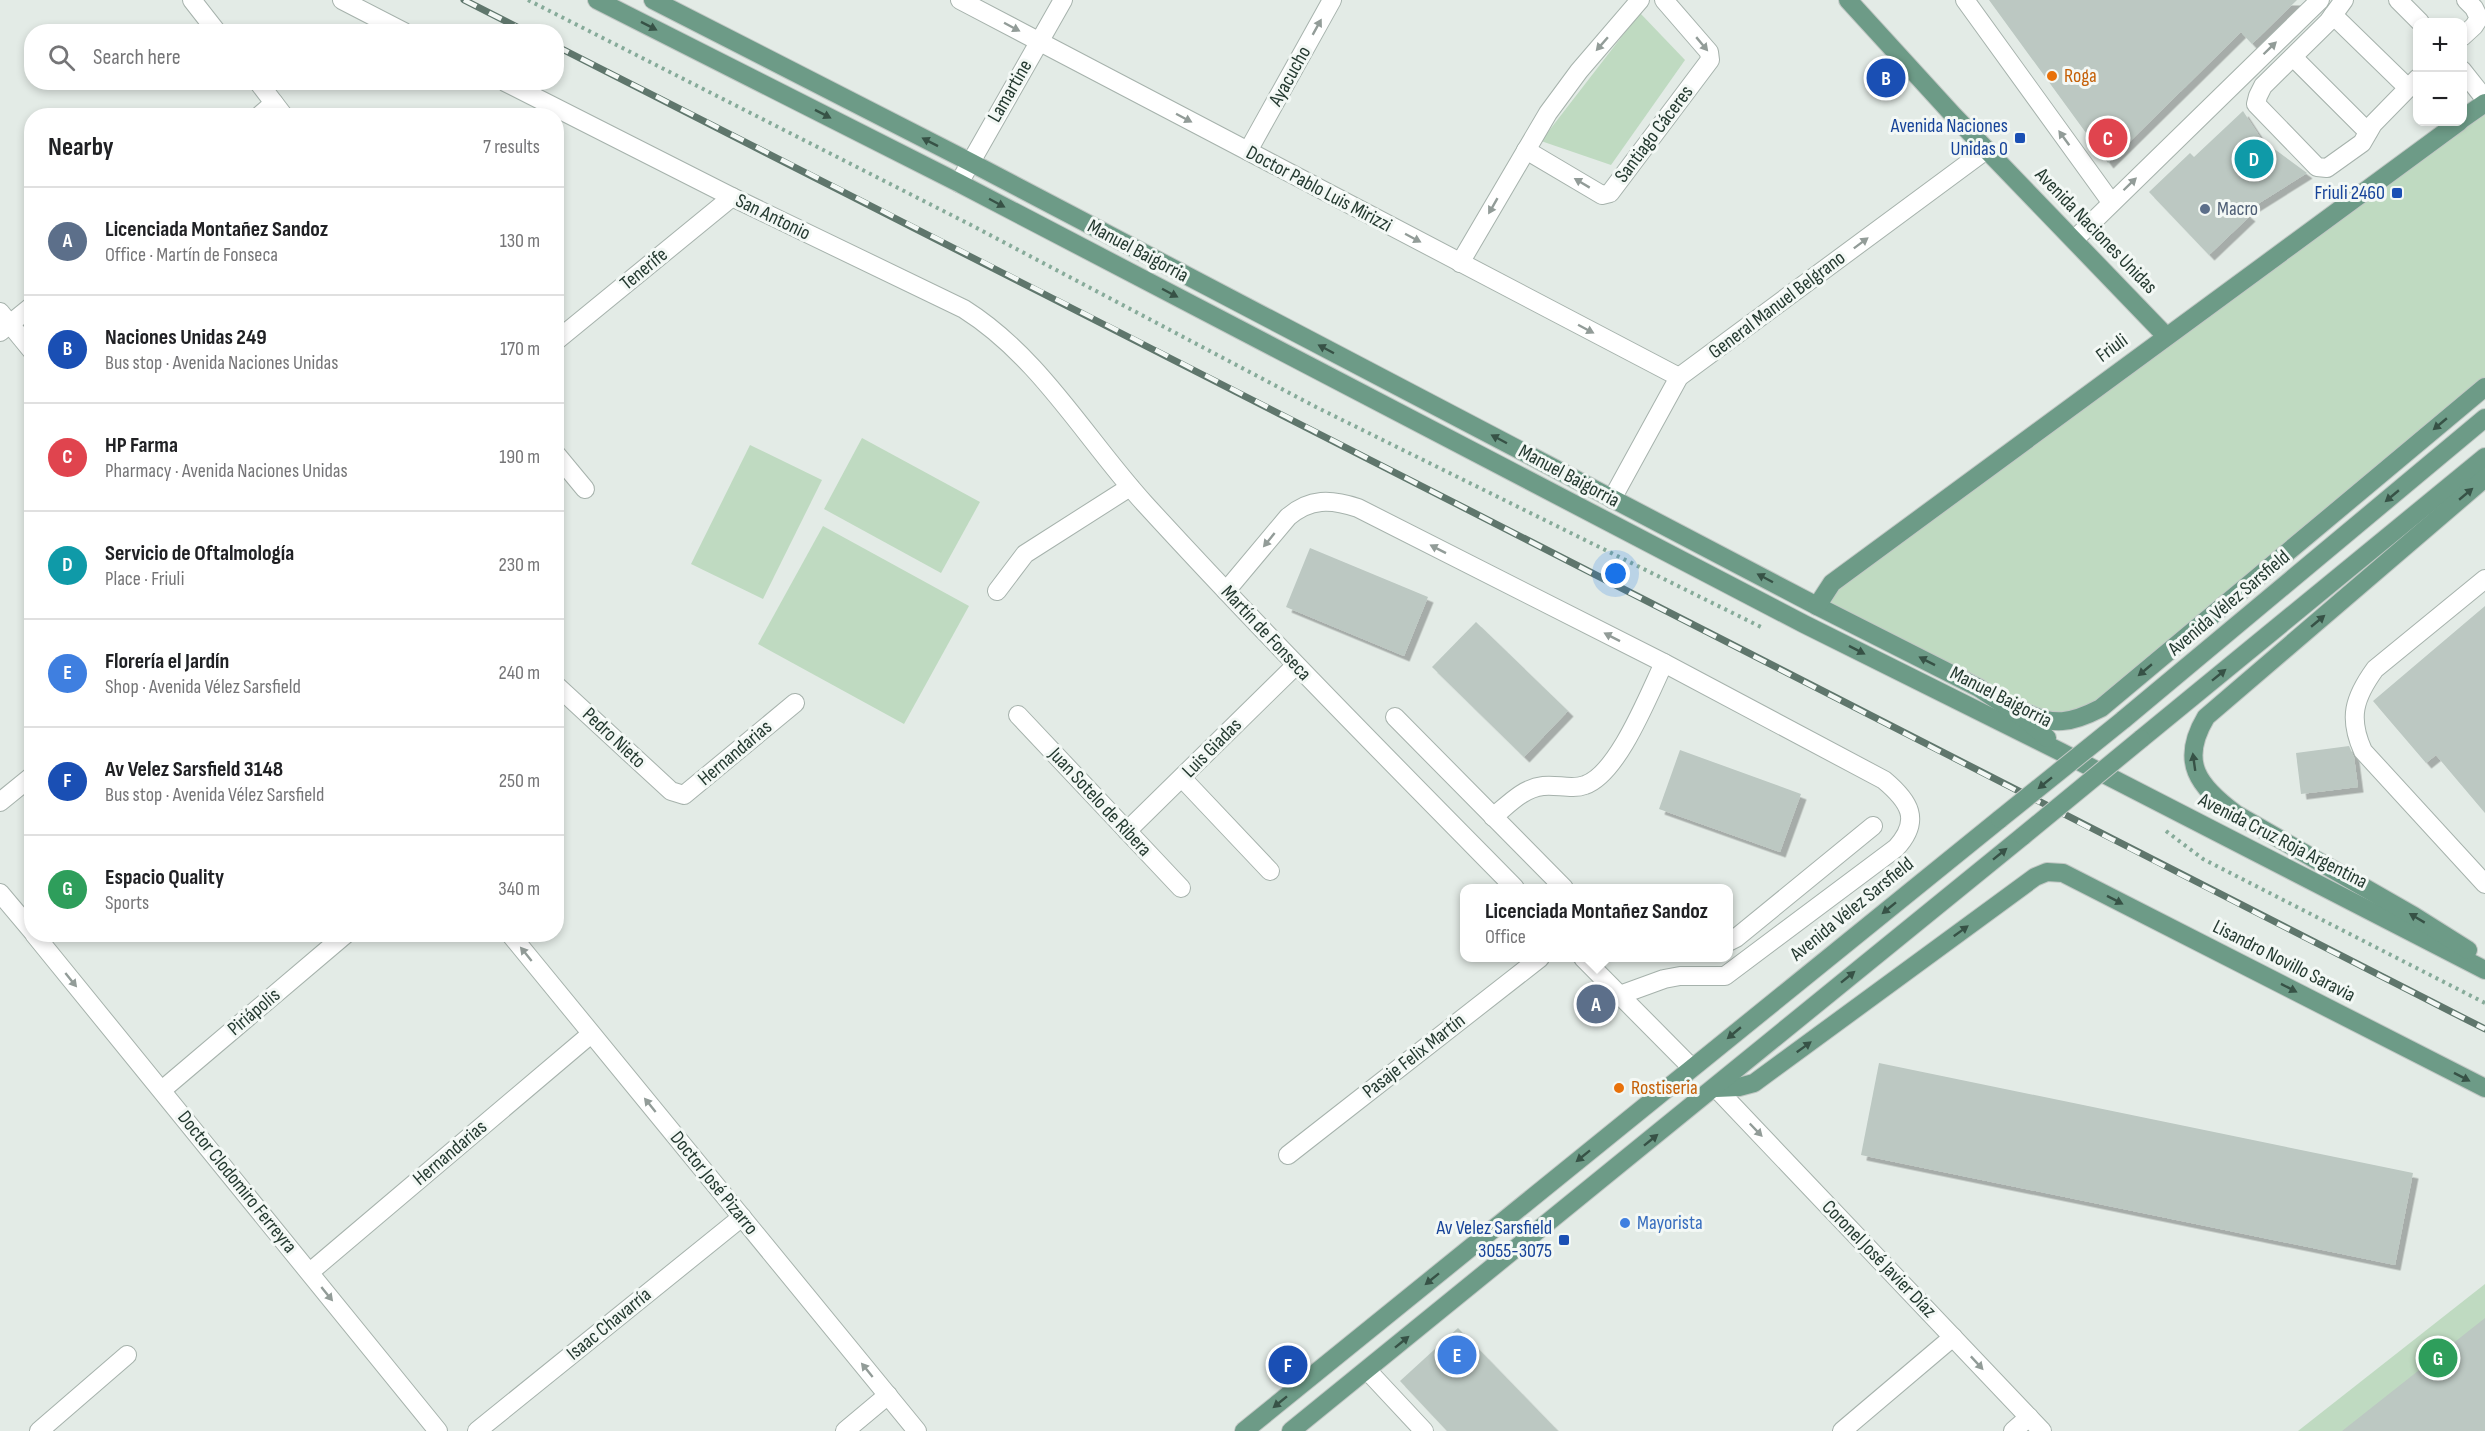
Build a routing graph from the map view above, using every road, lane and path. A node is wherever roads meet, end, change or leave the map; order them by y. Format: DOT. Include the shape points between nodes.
graph roads {
  1 [pos="192,0"];
  2 [pos="342,0"];
  3 [pos="528,0"];
  4 [pos="597,0"];
  5 [pos="653,0"];
  6 [pos="960,0"];
  7 [pos="1064,0"];
  8 [pos="1332,0"];
  9 [pos="1640,0"];
  10 [pos="1664,0"];
  11 [pos="1848,0"];
  12 [pos="1965,0"];
  13 [pos="2320,0"];
  14 [pos="2344,0"];
  15 [pos="2398,0"];
  16 [pos="2466,0"];
  17 [pos="2333,15"];
  18 [pos="2416,18"];
  19 [pos="212,24"];
  20 [pos="388,24"];
  21 [pos="2467,33"];
  22 [pos="1039,41"];
  23 [pos="2293,57"];
  24 [pos="2464,72"];
  25 [pos="2413,83"];
  26 [pos="264,90"];
  27 [pos="521,90"];
  28 [pos="2485,101"];
  29 [pos="278,108"];
  30 [pos="556,108"];
  31 [pos="564,112"];
  32 [pos="2467,115"];
  33 [pos="2453,126"];
  34 [pos="2368,132"];
  35 [pos="1526,150"];
  36 [pos="1986,150"];
  37 [pos="1248,152"];
  38 [pos="969,162"];
  39 [pos="958,183"];
  40 [pos="732,197"];
  41 [pos="2111,202"];
  42 [pos="2074,240"];
  43 [pos="1460,263"];
  44 [pos="24,311"];
  45 [pos="3,323"];
  46 [pos="564,334"];
  47 [pos="2166,336"];
  48 [pos="24,343"];
  49 [pos="1031,365"];
  50 [pos="1679,378"];
  51 [pos="2485,387"];
  52 [pos="2485,418"];
  53 [pos="2485,458"];
  54 [pos="564,464"];
  55 [pos="2485,478"];
  56 [pos="1130,487"];
  57 [pos="585,489"];
  58 [pos="1612,499"];
  59 [pos="2485,579"];
  60 [pos="997,591"];
  61 [pos="1226,591"];
  62 [pos="1817,606"];
  63 [pos="1804,624"];
  64 [pos="1772,632"];
  65 [pos="1664,663"];
  66 [pos="1296,665"];
  67 [pos="1979,688"];
  68 [pos="564,692"];
  69 [pos="795,703"];
  70 [pos="1018,715"];
  71 [pos="1395,717"];
  72 [pos="2061,752"];
  73 [pos="1182,778"];
  74 [pos="24,782"];
  75 [pos="671,791"];
  76 [pos="0,802"];
  77 [pos="1493,817"];
  78 [pos="2159,825"];
  79 [pos="1873,826"];
  80 [pos="1127,831"];
  81 [pos="1270,871"];
  82 [pos="1511,884"];
  83 [pos="1560,884"];
  84 [pos="2485,884"];
  85 [pos="1181,888"];
  86 [pos="0,893"];
  87 [pos="24,922"];
  88 [pos="1733,940"];
  89 [pos="40,942"];
  90 [pos="337,942"];
  91 [pos="516,942"];
  92 [pos="2485,960"];
  93 [pos="1533,962"];
  94 [pos="1588,962"];
  95 [pos="2485,970"];
  96 [pos="1620,995"];
  97 [pos="2485,1003"];
  98 [pos="591,1034"];
  99 [pos="1692,1068"];
  100 [pos="1716,1088"];
  101 [pos="2485,1088"];
  102 [pos="162,1090"];
  103 [pos="1288,1155"];
  104 [pos="742,1217"];
  105 [pos="310,1272"];
  106 [pos="1953,1337"];
  107 [pos="127,1355"];
  108 [pos="1368,1370"];
  109 [pos="888,1395"];
  110 [pos="2029,1417"];
  111 [pos="39,1431"];
  112 [pos="438,1431"];
  113 [pos="477,1431"];
  114 [pos="845,1431"];
  115 [pos="917,1431"];
  116 [pos="1244,1431"];
  117 [pos="1291,1431"];
  118 [pos="1424,1431"];
  119 [pos="1842,1431"];
  120 [pos="2013,1431"];
  121 [pos="2042,1431"];
  1 -- 19 [label="street"];
  2 -- 20 [label="street"];
  3 -- 64 [label="path" via="971,225 1314,406"];
  4 -- 39 [label="main road, Manuel Baigorria, one-way"];
  38 -- 5 [label="main road, Manuel Baigorria, one-way"];
  6 -- 22 [label="street, Doctor Pablo Luis Mirizzi, one-way"];
  7 -- 22 [label="street, Lamartine"];
  37 -- 8 [label="street, Ayacucho, one-way"];
  9 -- 35 [label="street, one-way" via="1579,71"];
  10 -- 35 [label="street, Santiago Cáceres, one-way" via="1709,52 1710,60 1610,193 1602,195"];
  11 -- 36 [label="main road, Avenida Naciones Unidas"];
  41 -- 12 [label="street, one-way"];
  41 -- 13 [label="street, one-way"];
  14 -- 17 [label="street"];
  15 -- 18 [label="street"];
  16 -- 21 [label="street" via="2478,18"];
  17 -- 23 [label="street"];
  17 -- 25 [label="street"];
  22 -- 37 [label="street, Doctor Pablo Luis Mirizzi, one-way"];
  22 -- 38 [label="street, Lamartine"];
  23 -- 34 [label="street"];
  23 -- 34 [label="street" via="2263,86 2256,104 2316,166 2327,168 2337,163 2362,143"];
  24 -- 28 [label="street"];
  25 -- 34 [label="street"];
  26 -- 29 [label="street"];
  27 -- 30 [label="street, San Antonio"];
  28 -- 32 [label="main road, Friuli"];
  31 -- 40 [label="street, San Antonio"];
  33 -- 47 [label="main road, Friuli"];
  35 -- 43 [label="street, one-way"];
  36 -- 42 [label="main road, Avenida Naciones Unidas"];
  50 -- 36 [label="street, General Manuel Belgrano, one-way"];
  37 -- 43 [label="street, Doctor Pablo Luis Mirizzi, one-way"];
  38 -- 39 [label="street, Lamartine"];
  58 -- 38 [label="main road, Manuel Baigorria, one-way"];
  39 -- 63 [label="main road, Manuel Baigorria, one-way"];
  40 -- 46 [label="street, Tenerife"];
  40 -- 49 [label="street, San Antonio" via="964,309 1008,340"];
  41 -- 42 [label="street"];
  42 -- 47 [label="main road, Avenida Naciones Unidas"];
  43 -- 50 [label="street, Doctor Pablo Luis Mirizzi, one-way"];
  44 -- 45 [label="street"];
  45 -- 48 [label="street"];
  47 -- 62 [label="main road, Friuli" via="1832,583"];
  49 -- 56 [label="street, Martín de Fonseca"];
  50 -- 58 [label="street, General Manuel Belgrano"];
  51 -- 67 [label="main road, one-way" via="2101,708 2069,722 2042,719"];
  52 -- 99 [label="main road, Avenida Vélez Sarsfield, one-way, bridge" via="2123,720"];
  100 -- 53 [label="main road, one-way, bridge"];
  54 -- 57 [label="street"];
  92 -- 55 [label="main road, one-way" via="2236,814 2201,782 2192,756 2198,730 2206,717"];
  56 -- 60 [label="street" via="1025,554"];
  56 -- 61 [label="street, Martín de Fonseca"];
  62 -- 58 [label="main road, Manuel Baigorria, one-way"];
  59 -- 84 [label="street" via="2375,669 2353,714 2354,732 2363,751"];
  65 -- 61 [label="street, one-way" via="1358,508 1339,502 1310,503 1298,509"];
  61 -- 66 [label="street, Martín de Fonseca"];
  62 -- 63 [label="street, Friuli"];
  67 -- 62 [label="main road, Manuel Baigorria, one-way"];
  63 -- 72 [label="main road, Manuel Baigorria, one-way"];
  65 -- 77 [label="street" via="1626,741 1603,774 1583,786 1526,790"];
  65 -- 96 [label="street" via="1884,780 1905,802 1910,826 1896,848 1725,976 1672,977"];
  66 -- 73 [label="street, Luis Giadas"];
  66 -- 82 [label="street, Martín de Fonseca"];
  67 -- 72 [label="main road, Manuel Baigorria" via="2024,718"];
  68 -- 75 [label="street, Pedro Nieto"];
  69 -- 75 [label="street, Hernandarias" via="690,791 684,795"];
  70 -- 80 [label="street, Juan Sotelo de Ribera"];
  71 -- 77 [label="street"];
  72 -- 95 [label="main road, Avenida Cruz Roja Argentina"];
  73 -- 80 [label="street, Luis Giadas"];
  73 -- 81 [label="street"];
  74 -- 76 [label="street"];
  77 -- 83 [label="street"];
  78 -- 97 [label="path" via="2203,859"];
  79 -- 88 [label="street"];
  80 -- 85 [label="street, Juan Sotelo de Ribera"];
  86 -- 87 [label="street, Doctor Clodomiro Ferreyra"];
  89 -- 102 [label="street, Doctor Clodomiro Ferreyra, one-way"];
  90 -- 102 [label="street, Piriápolis"];
  98 -- 91 [label="street, Doctor José Pizarro, one-way"];
  93 -- 103 [label="street, Pasaje Felix Martín"];
  94 -- 96 [label="street"];
  96 -- 99 [label="street"];
  104 -- 98 [label="street, Doctor José Pizarro, one-way"];
  98 -- 105 [label="street, Hernandarias"];
  99 -- 116 [label="main road, Avenida Vélez Sarsfield, one-way"];
  100 -- 101 [label="main road, Lisandro Novillo Saravia, one-way" via="1755,1083 2034,877 2047,872 2063,873"];
  100 -- 106 [label="street, Coronel José Javier Díaz, one-way"];
  108 -- 100 [label="main road, one-way"];
  102 -- 105 [label="street, Doctor Clodomiro Ferreyra"];
  109 -- 104 [label="street, Doctor José Pizarro, one-way"];
  104 -- 113 [label="street, Isaac Chavarría"];
  105 -- 112 [label="street, Doctor Clodomiro Ferreyra, one-way"];
  106 -- 110 [label="street, Coronel José Javier Díaz, one-way"];
  106 -- 119 [label="street"];
  107 -- 111 [label="street"];
  108 -- 117 [label="main road"];
  108 -- 118 [label="street"];
  109 -- 114 [label="street"];
  109 -- 115 [label="street, Doctor José Pizarro"];
  110 -- 120 [label="street"];
  110 -- 121 [label="street, Coronel José Javier Díaz"];
}
